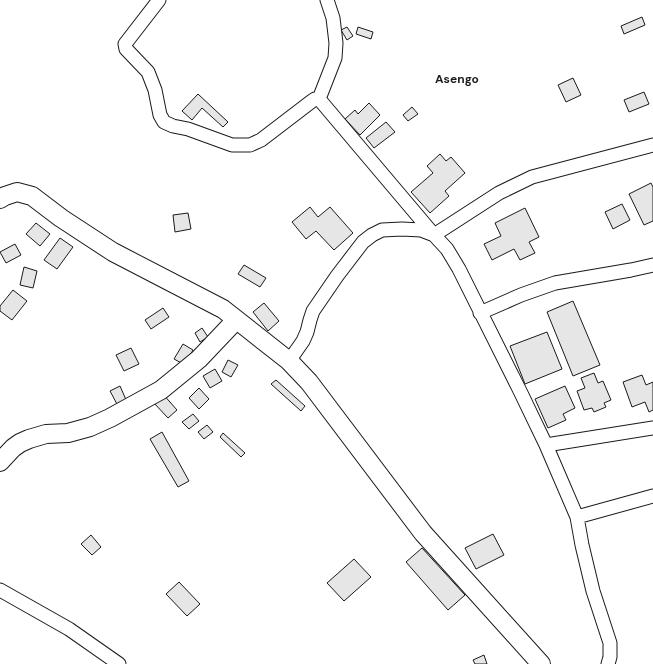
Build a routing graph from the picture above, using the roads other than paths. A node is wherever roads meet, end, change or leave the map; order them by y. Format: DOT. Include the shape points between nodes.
graph roads {
  1 [pos="159,0"];
  2 [pos="327,0"];
  3 [pos="319,99"];
  4 [pos="653,145"];
  5 [pos="0,199"];
  6 [pos="434,235"];
  7 [pos="653,265"];
  8 [pos="480,313"];
  9 [pos="236,320"];
  10 [pos="289,361"];
  11 [pos="653,428"];
  12 [pos="546,445"];
  13 [pos="0,462"];
  14 [pos="653,496"];
  15 [pos="577,517"];
  16 [pos="0,590"];
  17 [pos="119,664"];
  18 [pos="541,664"];
  19 [pos="608,664"];
  1 -- 3 [label="street" via="125,46 130,55 148,72 164,122 188,128 232,145 250,145 312,101"];
  2 -- 3 [label="street" via="333,18 335,58"];
  3 -- 6 [label="street"];
  4 -- 6 [label="street" via="532,177 499,193"];
  5 -- 9 [label="street" via="17,192 32,196 113,252 223,309"];
  6 -- 8 [label="street" via="447,249 459,269"];
  6 -- 10 [label="street" via="421,230 382,230 363,242 313,311 303,341"];
  7 -- 8 [label="street" via="554,283"];
  8 -- 12 [label="street"];
  9 -- 10 [label="street"];
  9 -- 13 [label="street" via="198,359 161,390 90,427 68,433 46,434 20,443"];
  10 -- 18 [label="street" via="309,382 423,533"];
  11 -- 12 [label="street"];
  12 -- 15 [label="street"];
  14 -- 15 [label="street"];
  15 -- 19 [label="street" via="593,591 610,644"];
  16 -- 17 [label="street" via="69,629"];
}
